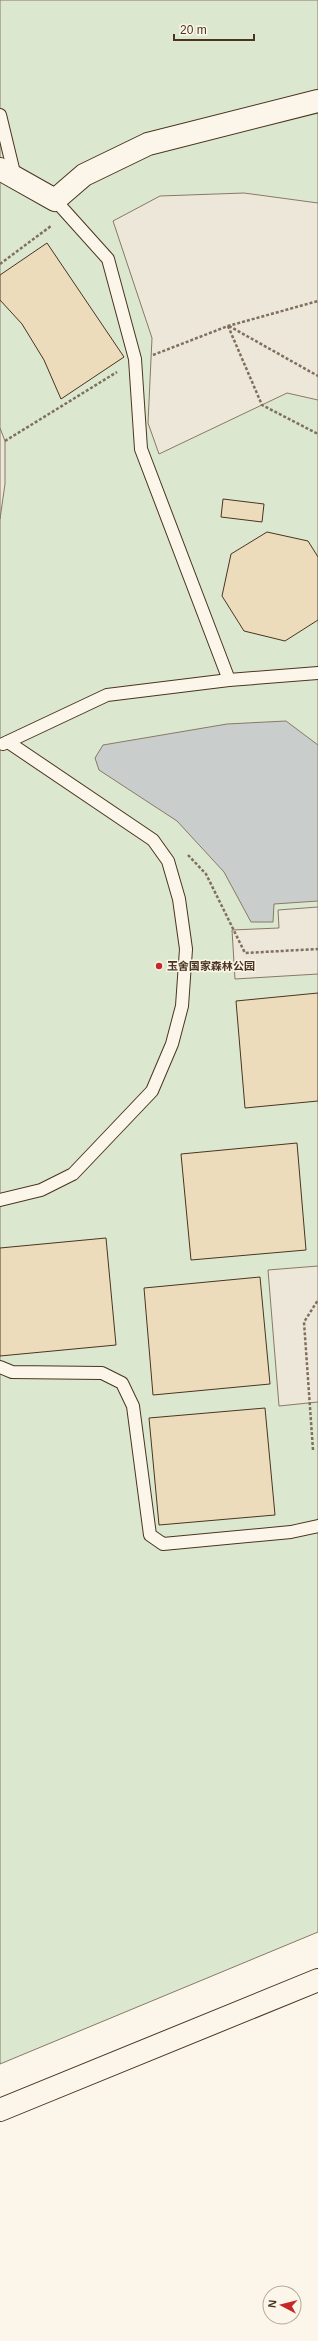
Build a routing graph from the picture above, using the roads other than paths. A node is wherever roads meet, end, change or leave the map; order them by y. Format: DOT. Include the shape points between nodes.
graph roads {
  1 [pos="318,101"];
  2 [pos="0,115"];
  3 [pos="7,173"];
  4 [pos="61,206"];
  5 [pos="318,673"];
  6 [pos="229,680"];
  7 [pos="4,743"];
  8 [pos="0,1200"];
  9 [pos="0,1367"];
  10 [pos="318,1526"];
  11 [pos="318,1980"];
  12 [pos="0,2110"];
  1 -- 4 [label="main road" via="148,144 84,175"];
  2 -- 3 [label="lane"];
  3 -- 4 [label="main road"];
  4 -- 6 [label="lane" via="108,259 135,359 141,448"];
  5 -- 6 [label="lane"];
  6 -- 7 [label="lane" via="107,695"];
  7 -- 8 [label="lane" via="153,840 168,861 179,899 186,949 182,1006 172,1044 152,1091 73,1174 41,1190"];
  9 -- 10 [label="lane" via="12,1372 102,1374 122,1383 133,1406 150,1535 163,1544 291,1532"];
  11 -- 12 [label="main road"];
}
